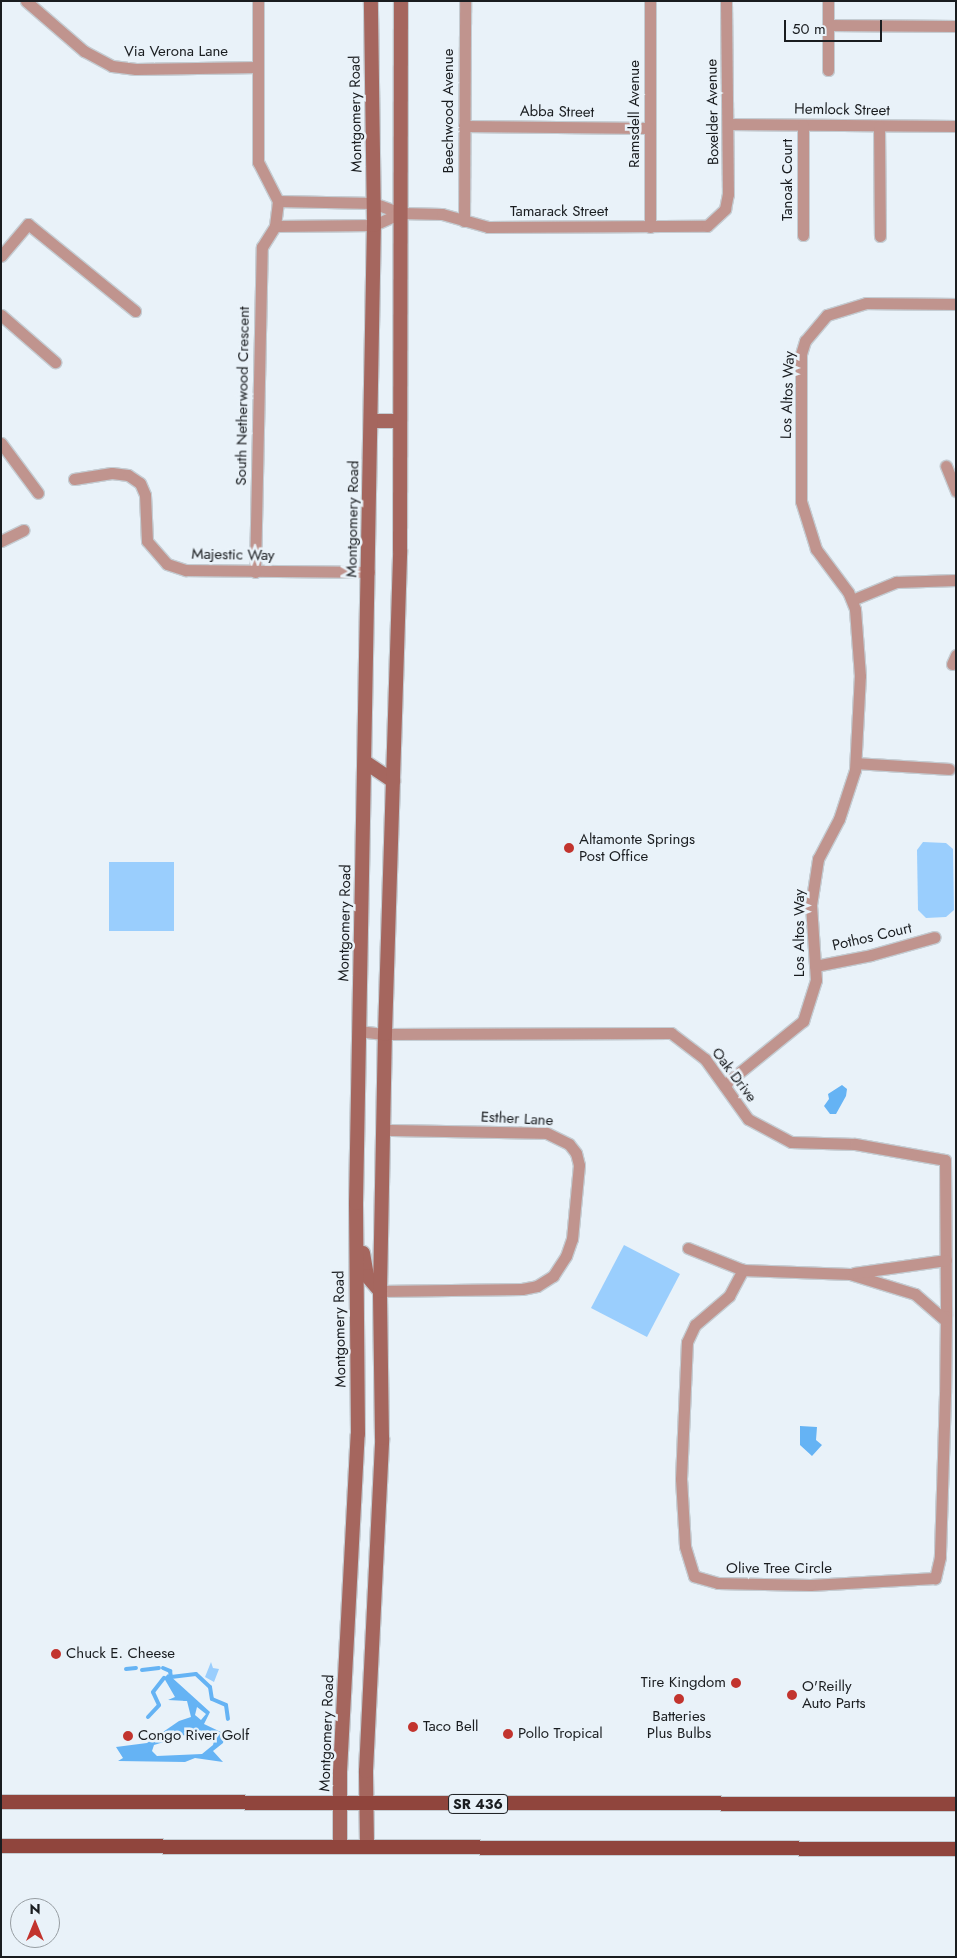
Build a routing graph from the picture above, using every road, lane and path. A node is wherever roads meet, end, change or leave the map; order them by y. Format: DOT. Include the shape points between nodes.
graph roads {
  1 [pos="26,1"];
  2 [pos="258,1"];
  3 [pos="371,1"];
  4 [pos="401,1"];
  5 [pos="465,1"];
  6 [pos="650,1"];
  7 [pos="726,1"];
  8 [pos="828,1"];
  9 [pos="828,25"];
  10 [pos="956,26"];
  11 [pos="258,67"];
  12 [pos="828,70"];
  13 [pos="728,124"];
  14 [pos="803,125"];
  15 [pos="464,126"];
  16 [pos="879,126"];
  17 [pos="956,126"];
  18 [pos="649,128"];
  19 [pos="278,201"];
  20 [pos="373,203"];
  21 [pos="401,213"];
  22 [pos="718,220"];
  23 [pos="464,221"];
  24 [pos="275,226"];
  25 [pos="374,226"];
  26 [pos="650,227"];
  27 [pos="804,235"];
  28 [pos="880,236"];
  29 [pos="1,256"];
  30 [pos="956,304"];
  31 [pos="135,311"];
  32 [pos="1,316"];
  33 [pos="55,362"];
  34 [pos="371,421"];
  35 [pos="400,421"];
  36 [pos="1,443"];
  37 [pos="946,466"];
  38 [pos="74,479"];
  39 [pos="956,491"];
  40 [pos="38,493"];
  41 [pos="24,530"];
  42 [pos="1,541"];
  43 [pos="255,572"];
  44 [pos="369,572"];
  45 [pos="956,580"];
  46 [pos="852,600"];
  47 [pos="365,762"];
  48 [pos="856,763"];
  49 [pos="949,769"];
  50 [pos="393,781"];
  51 [pos="936,937"];
  52 [pos="815,966"];
  53 [pos="359,1031"];
  54 [pos="385,1034"];
  55 [pos="724,1085"];
  56 [pos="384,1130"];
  57 [pos="356,1203"];
  58 [pos="688,1248"];
  59 [pos="946,1260"];
  60 [pos="742,1270"];
  61 [pos="850,1274"];
  62 [pos="380,1291"];
  63 [pos="946,1322"];
  64 [pos="1,1802"];
  65 [pos="341,1803"];
  66 [pos="366,1804"];
  67 [pos="956,1804"];
  68 [pos="1,1846"];
  69 [pos="340,1846"];
  70 [pos="367,1846"];
  71 [pos="956,1849"];
  1 -- 11 [label="street, Via Verona Lane" via="84,51 112,66 136,69"];
  2 -- 11 [label="street"];
  3 -- 20 [label="main road, Montgomery Road"];
  4 -- 21 [label="main road"];
  5 -- 15 [label="street, Beechwood Avenue"];
  6 -- 18 [label="street, Ramsdell Avenue"];
  7 -- 13 [label="street, Boxelder Avenue"];
  8 -- 9 [label="street"];
  9 -- 10 [label="street"];
  9 -- 12 [label="street"];
  11 -- 19 [label="street" via="258,162"];
  13 -- 14 [label="street, Hemlock Street"];
  13 -- 22 [label="street, Boxelder Avenue" via="728,194 725,209"];
  14 -- 16 [label="street, Hemlock Street"];
  14 -- 27 [label="street, Tanoak Court"];
  15 -- 18 [label="street, Abba Street"];
  15 -- 23 [label="street, Beechwood Avenue"];
  16 -- 17 [label="street, Hemlock Street"];
  16 -- 28 [label="street"];
  18 -- 26 [label="street, Ramsdell Avenue"];
  19 -- 20 [label="street, Tamarack Street"];
  19 -- 24 [label="street"];
  20 -- 21 [label="street, Tamarack Street"];
  20 -- 25 [label="main road, Montgomery Road"];
  21 -- 23 [label="street, Tamarack Street" via="442,214"];
  21 -- 25 [label="street, Tamarack Street"];
  21 -- 35 [label="main road"];
  22 -- 26 [label="street, Tamarack Street" via="695,228"];
  23 -- 26 [label="street, Tamarack Street" via="488,227"];
  24 -- 25 [label="street, Tamarack Street"];
  24 -- 43 [label="street, South Netherwood Crescent" via="262,247"];
  25 -- 34 [label="main road, Montgomery Road"];
  29 -- 31 [label="street" via="28,224"];
  30 -- 46 [label="street, Los Altos Way" via="866,303 827,315 805,341 801,354 801,501 816,548"];
  32 -- 33 [label="street"];
  34 -- 35 [label="main road"];
  34 -- 44 [label="main road, Montgomery Road"];
  35 -- 50 [label="main road"];
  36 -- 40 [label="street"];
  37 -- 39 [label="street"];
  38 -- 43 [label="street, Majestic Way" via="112,473 128,474 140,482 146,495 147,541 167,564 186,570"];
  41 -- 42 [label="street"];
  43 -- 44 [label="street, Majestic Way"];
  44 -- 47 [label="main road, Montgomery Road"];
  45 -- 46 [label="street" via="896,582"];
  46 -- 48 [label="street, Los Altos Way" via="860,676"];
  47 -- 50 [label="main road"];
  47 -- 53 [label="main road, Montgomery Road"];
  48 -- 49 [label="street"];
  48 -- 52 [label="street, Los Altos Way" via="839,819 818,858 811,905"];
  50 -- 54 [label="main road"];
  51 -- 52 [label="street, Pothos Court"];
  52 -- 55 [label="street, Los Altos Way" via="816,980 803,1021"];
  53 -- 54 [label="street, Oak Drive"];
  53 -- 57 [label="main road, Montgomery Road"];
  54 -- 55 [label="street, Oak Drive" via="671,1032 705,1059"];
  54 -- 56 [label="main road"];
  55 -- 59 [label="street, Oak Drive" via="748,1119 792,1142 855,1144 945,1160"];
  56 -- 62 [label="main road"];
  56 -- 62 [label="street, Esther Lane" via="546,1133 569,1144 579,1165 572,1239 553,1276 537,1286 522,1289"];
  57 -- 62 [label="main road" via="363,1231 362,1260 368,1276"];
  57 -- 65 [label="main road, Montgomery Road" via="358,1434"];
  58 -- 60 [label="street"];
  59 -- 61 [label="street"];
  59 -- 63 [label="street, Olive Tree Circle"];
  60 -- 61 [label="street"];
  60 -- 63 [label="street, Olive Tree Circle" via="730,1296 695,1325 687,1342 682,1479 685,1546 694,1576 718,1584 810,1585 934,1578 940,1556"];
  61 -- 63 [label="street" via="915,1294"];
  62 -- 66 [label="main road" via="382,1438"];
  64 -- 65 [label="main road, SR 436"];
  65 -- 66 [label="main road, SR 436"];
  65 -- 69 [label="main road, Montgomery Road"];
  66 -- 67 [label="main road, SR 436"];
  66 -- 70 [label="main road"];
  68 -- 69 [label="main road"];
  69 -- 70 [label="main road"];
  70 -- 71 [label="main road"];
}
